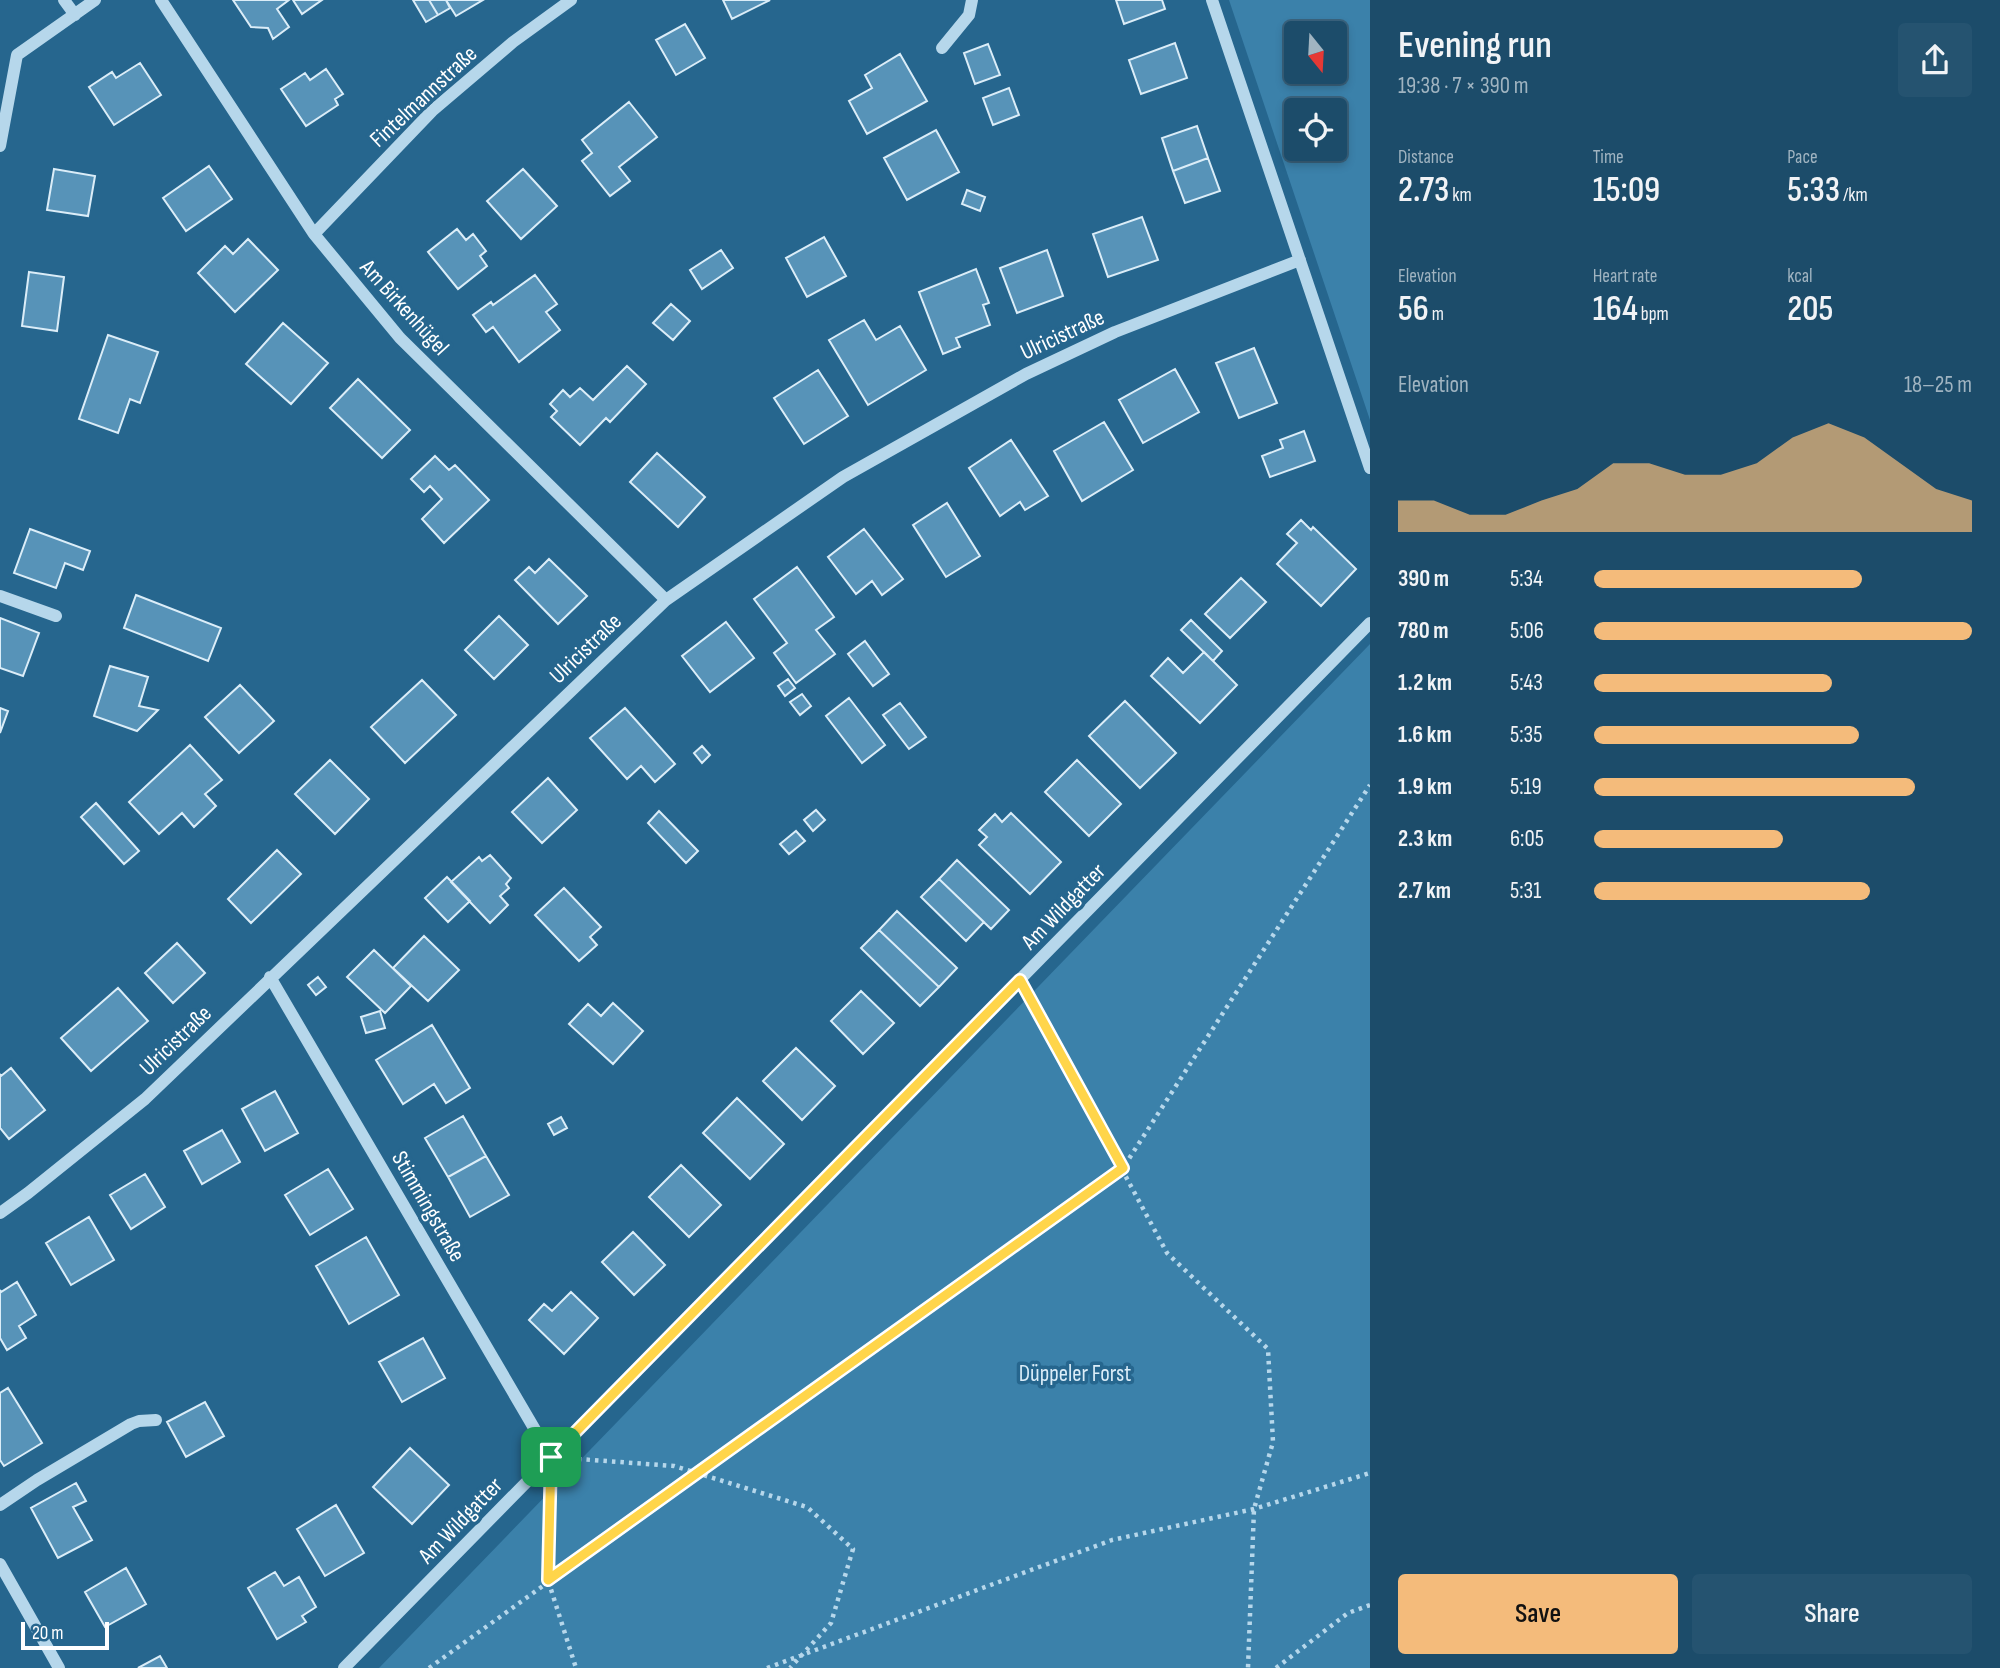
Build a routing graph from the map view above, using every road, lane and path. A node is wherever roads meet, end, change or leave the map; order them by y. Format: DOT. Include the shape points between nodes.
graph roads {
  1 [pos="64,0"];
  2 [pos="96,0"];
  3 [pos="161,0"];
  4 [pos="571,0"];
  5 [pos="972,0"];
  6 [pos="1212,0"];
  7 [pos="75,15"];
  8 [pos="942,48"];
  9 [pos="0,146"];
  10 [pos="314,234"];
  11 [pos="1300,260"];
  12 [pos="1370,468"];
  13 [pos="0,596"];
  14 [pos="666,600"];
  15 [pos="56,616"];
  16 [pos="1370,623"];
  17 [pos="1370,785"];
  18 [pos="270,977"];
  19 [pos="1020,980"];
  20 [pos="1123,1168"];
  21 [pos="0,1213"];
  22 [pos="156,1420"];
  23 [pos="551,1457"];
  24 [pos="697,1473"];
  25 [pos="1370,1473"];
  26 [pos="0,1505"];
  27 [pos="1255,1508"];
  28 [pos="0,1564"];
  29 [pos="548,1580"];
  30 [pos="1370,1605"];
  31 [pos="803,1655"];
  32 [pos="59,1668"];
  33 [pos="345,1668"];
  34 [pos="429,1668"];
  35 [pos="576,1668"];
  36 [pos="767,1668"];
  37 [pos="790,1668"];
  38 [pos="1248,1668"];
  39 [pos="1276,1668"];
  1 -- 7 [label="street"];
  2 -- 7 [label="street"];
  3 -- 10 [label="street, Am Birkenhügel"];
  4 -- 10 [label="street, Fintelmannstraße" via="432,111"];
  5 -- 8 [label="street" via="970,15"];
  6 -- 11 [label="street"];
  7 -- 9 [label="street" via="17,55"];
  10 -- 14 [label="street, Am Birkenhügel" via="400,338"];
  11 -- 12 [label="street"];
  11 -- 14 [label="street, Ulricistraße" via="1115,332 1026,374 843,477"];
  13 -- 15 [label="street"];
  14 -- 18 [label="street, Ulricistraße"];
  16 -- 19 [label="street, Am Wildgatter"];
  17 -- 20 [label="path"];
  18 -- 21 [label="street, Ulricistraße" via="145,1099"];
  18 -- 23 [label="street, Stimmingstraße"];
  19 -- 20 [label="path"];
  19 -- 23 [label="street, Am Wildgatter"];
  20 -- 24 [label="path"];
  20 -- 27 [label="path" via="1167,1253 1268,1349 1273,1442"];
  22 -- 26 [label="street" via="131,1424"];
  23 -- 24 [label="path" via="674,1466"];
  23 -- 29 [label="path"];
  23 -- 33 [label="street, Am Wildgatter"];
  24 -- 29 [label="path"];
  24 -- 31 [label="path" via="807,1507 853,1549 831,1623"];
  25 -- 27 [label="path"];
  27 -- 31 [label="path" via="1112,1541"];
  27 -- 38 [label="path"];
  28 -- 32 [label="street"];
  29 -- 34 [label="path"];
  29 -- 35 [label="path"];
  30 -- 39 [label="path" via="1348,1613"];
  31 -- 36 [label="path"];
  31 -- 37 [label="path"];
}
